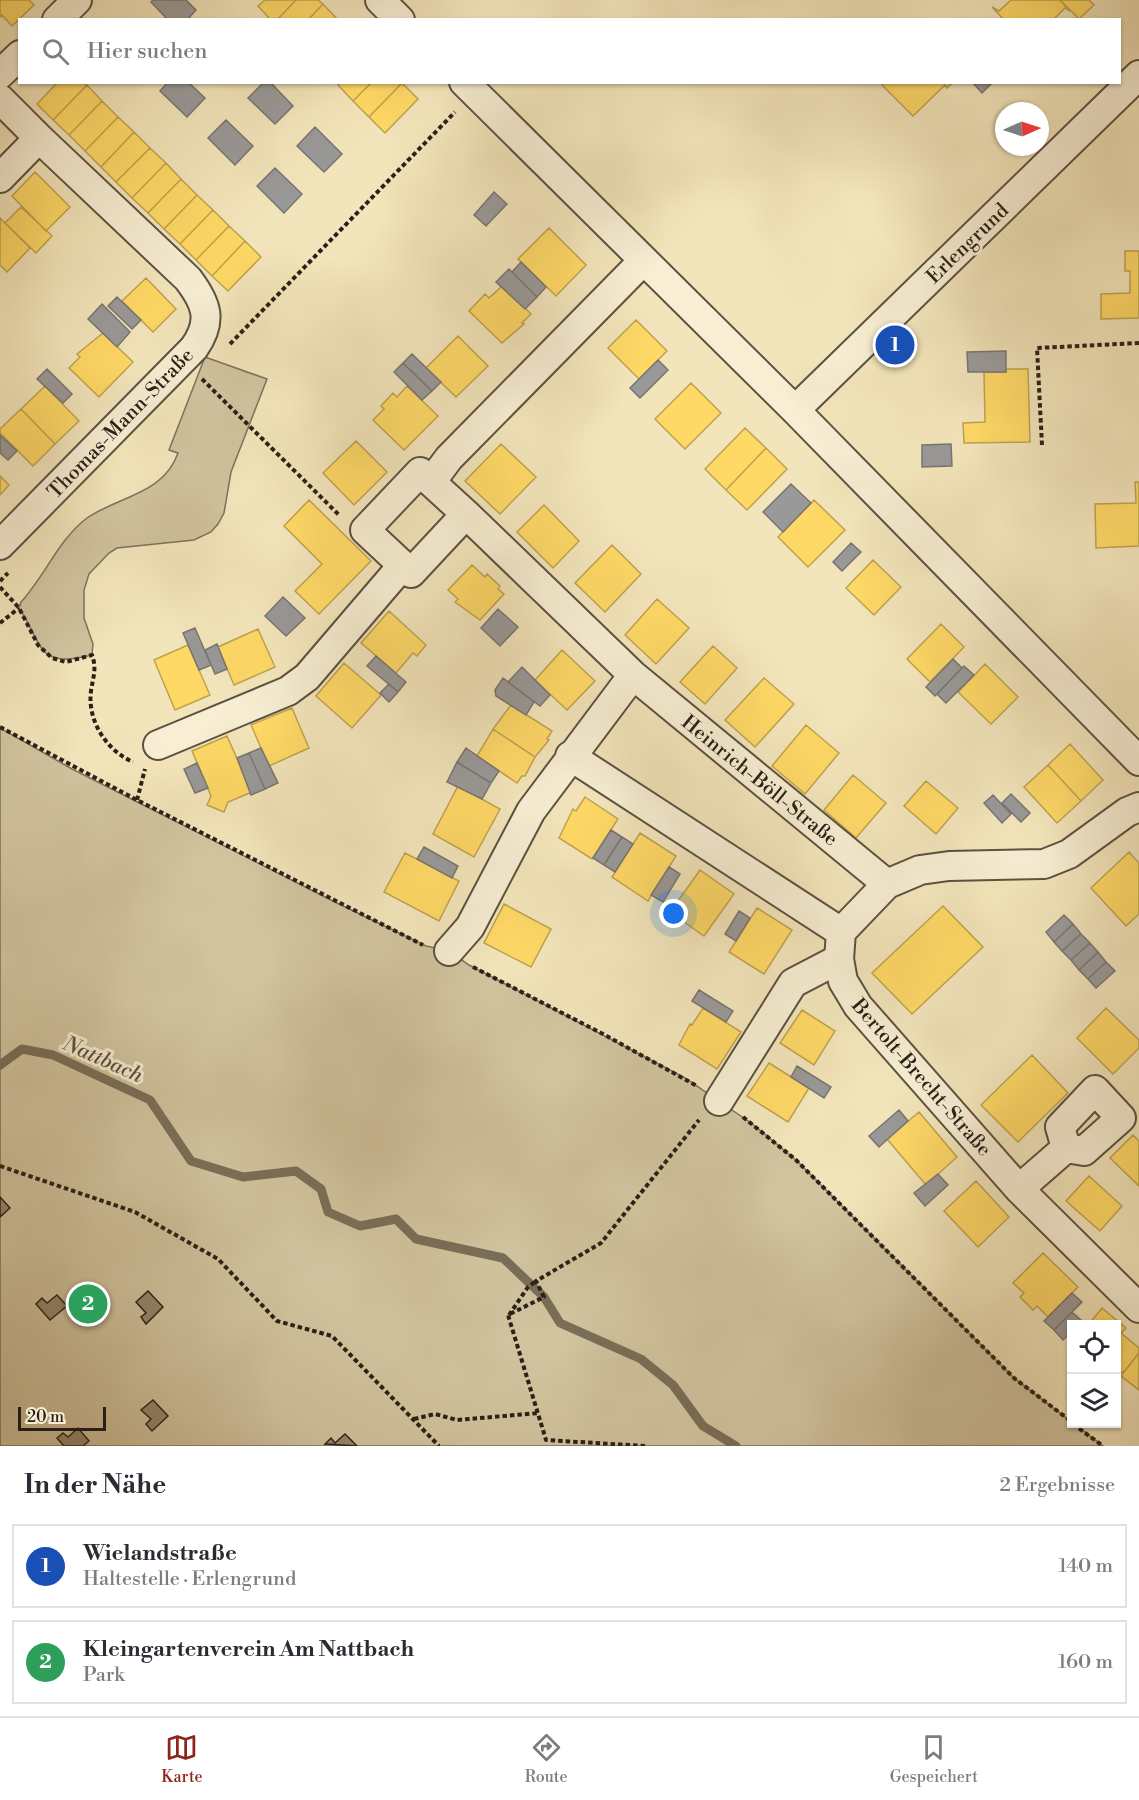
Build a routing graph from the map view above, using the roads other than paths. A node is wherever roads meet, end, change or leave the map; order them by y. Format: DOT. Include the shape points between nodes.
graph roads {
  1 [pos="77,0"];
  2 [pos="380,0"];
  3 [pos="59,18"];
  4 [pos="398,18"];
  5 [pos="18,57"];
  6 [pos="0,74"];
  7 [pos="1139,75"];
  8 [pos="469,88"];
  9 [pos="0,99"];
  10 [pos="39,138"];
  11 [pos="0,178"];
  12 [pos="643,261"];
  13 [pos="795,410"];
  14 [pos="431,482"];
  15 [pos="466,514"];
  16 [pos="8,554"];
  17 [pos="402,566"];
  18 [pos="633,675"];
  19 [pos="152,756"];
  20 [pos="570,756"];
  21 [pos="1139,761"];
  22 [pos="1139,807"];
  23 [pos="887,884"];
  24 [pos="840,946"];
  25 [pos="449,951"];
  26 [pos="719,1101"];
  27 [pos="1066,1148"];
  28 [pos="1019,1189"];
  29 [pos="1139,1308"];
  1 -- 3 [label="street"];
  2 -- 4 [label="street"];
  5 -- 6 [label="street"];
  7 -- 13 [label="street, Erlengrund"];
  8 -- 12 [label="street"];
  9 -- 10 [label="street, Thomas-Mann-Straße"];
  10 -- 11 [label="street"];
  10 -- 16 [label="street, Thomas-Mann-Straße" via="188,279 206,313 205,332"];
  12 -- 13 [label="street"];
  12 -- 14 [label="street" via="449,458"];
  13 -- 21 [label="street"];
  14 -- 15 [label="street, Heinrich-Böll-Straße"];
  14 -- 17 [label="street" via="420,472 365,530"];
  15 -- 17 [label="street" via="411,573"];
  15 -- 18 [label="street, Heinrich-Böll-Straße"];
  17 -- 19 [label="street" via="307,677 288,691"];
  18 -- 20 [label="street"];
  18 -- 23 [label="street, Heinrich-Böll-Straße"];
  20 -- 24 [label="street"];
  20 -- 25 [label="street" via="531,811 470,927"];
  22 -- 23 [label="street" via="1069,854 1044,864 920,870"];
  23 -- 24 [label="street"];
  24 -- 26 [label="street" via="793,983"];
  24 -- 28 [label="street, Bertolt-Brecht-Straße" via="843,981 858,1006"];
  27 -- 28 [label="street"];
  28 -- 29 [label="street, Bertolt-Brecht-Straße"];
}
